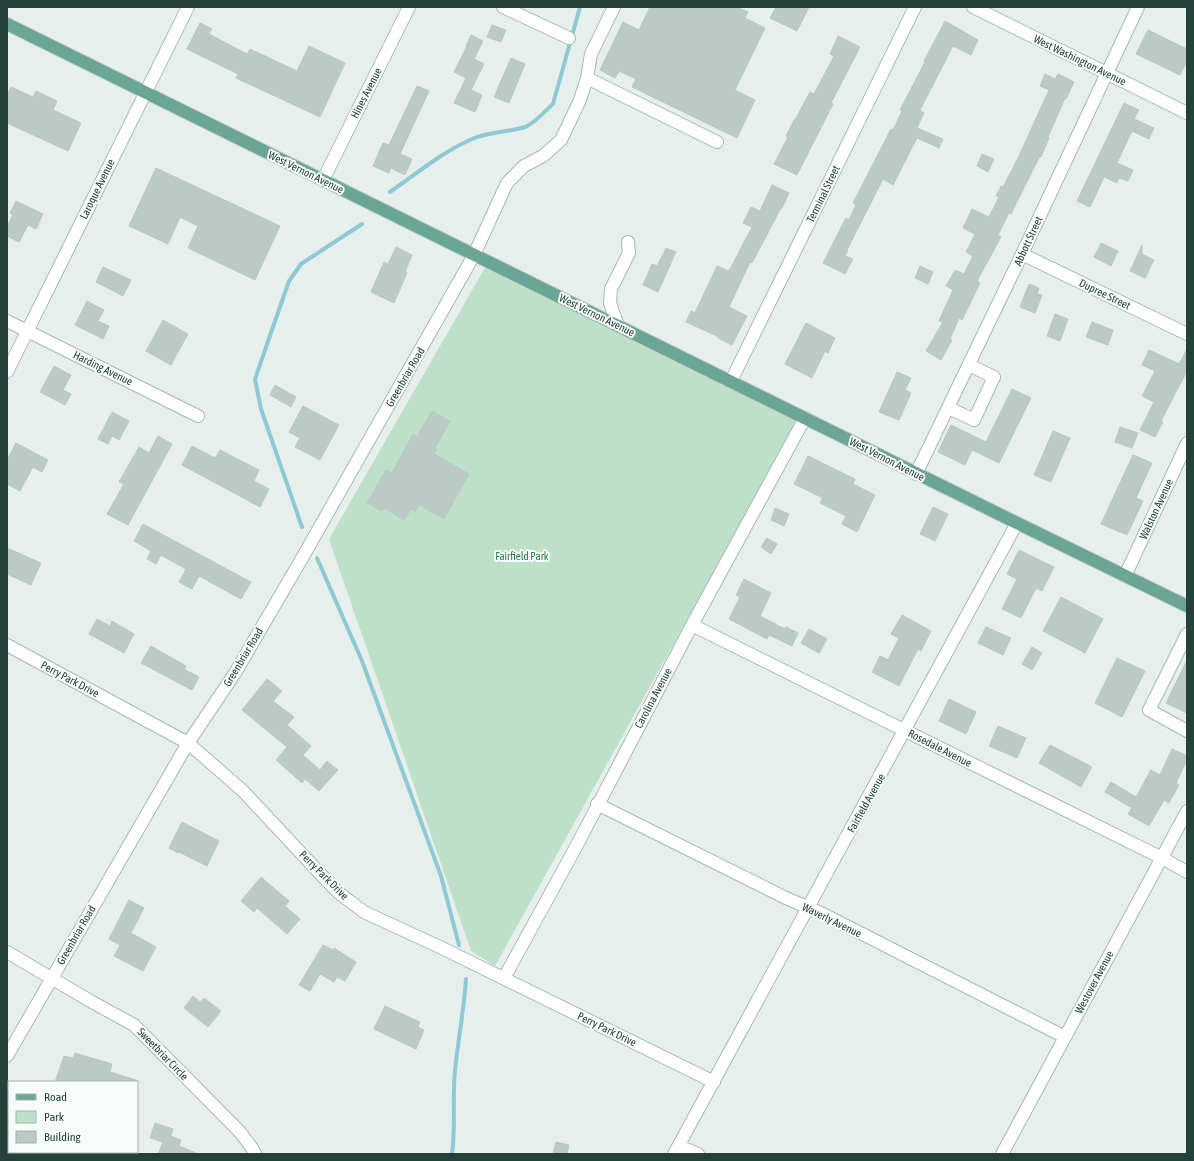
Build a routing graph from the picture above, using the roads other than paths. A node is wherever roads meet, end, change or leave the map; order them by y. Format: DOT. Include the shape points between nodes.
graph roads {
  1 [pos="188,7"];
  2 [pos="410,7"];
  3 [pos="503,7"];
  4 [pos="614,7"];
  5 [pos="915,7"];
  6 [pos="973,7"];
  7 [pos="1138,7"];
  8 [pos="7,24"];
  9 [pos="568,38"];
  10 [pos="1107,73"];
  11 [pos="587,78"];
  12 [pos="145,92"];
  13 [pos="1187,113"];
  14 [pos="717,142"];
  15 [pos="323,180"];
  16 [pos="628,242"];
  17 [pos="1022,254"];
  18 [pos="474,255"];
  19 [pos="7,321"];
  20 [pos="618,326"];
  21 [pos="27,330"];
  22 [pos="1187,334"];
  23 [pos="969,365"];
  24 [pos="7,372"];
  25 [pos="731,381"];
  26 [pos="948,408"];
  27 [pos="198,416"];
  28 [pos="805,418"];
  29 [pos="1187,443"];
  30 [pos="916,474"];
  31 [pos="1017,523"];
  32 [pos="1125,576"];
  33 [pos="1187,606"];
  34 [pos="692,626"];
  35 [pos="1185,641"];
  36 [pos="7,645"];
  37 [pos="905,731"];
  38 [pos="1187,731"];
  39 [pos="188,743"];
  40 [pos="597,804"];
  41 [pos="1187,811"];
  42 [pos="1162,858"];
  43 [pos="1187,872"];
  44 [pos="808,908"];
  45 [pos="7,952"];
  46 [pos="51,978"];
  47 [pos="504,978"];
  48 [pos="1065,1037"];
  49 [pos="7,1056"];
  50 [pos="714,1082"];
  51 [pos="676,1150"];
  52 [pos="255,1154"];
  53 [pos="698,1154"];
  54 [pos="1002,1154"];
  1 -- 12 [label="street, Laroque Avenue"];
  2 -- 15 [label="street, Hines Avenue"];
  3 -- 9 [label="street"];
  4 -- 11 [label="street, Greenbriar Road" via="592,54"];
  5 -- 25 [label="street, Terminal Street"];
  6 -- 10 [label="street, West Washington Avenue"];
  7 -- 10 [label="street, Abbott Street"];
  8 -- 12 [label="main road, West Vernon Avenue"];
  10 -- 13 [label="street, West Washington Avenue"];
  10 -- 17 [label="street, Abbott Street"];
  11 -- 14 [label="street"];
  11 -- 18 [label="street, Greenbriar Road" via="561,140 543,156 524,166 507,183"];
  12 -- 15 [label="main road, West Vernon Avenue"];
  12 -- 21 [label="street, Laroque Avenue"];
  15 -- 18 [label="main road, West Vernon Avenue"];
  16 -- 20 [label="street" via="629,253 611,289 610,303"];
  17 -- 22 [label="street, Dupree Street"];
  17 -- 23 [label="street, Abbott Street"];
  18 -- 20 [label="main road, West Vernon Avenue"];
  18 -- 39 [label="street, Greenbriar Road" via="235,673"];
  19 -- 21 [label="street, Harding Avenue"];
  20 -- 25 [label="main road, West Vernon Avenue"];
  21 -- 24 [label="street, Laroque Avenue"];
  21 -- 27 [label="street, Harding Avenue"];
  23 -- 26 [label="street, Abbott Street"];
  23 -- 26 [label="street" via="994,377 974,420"];
  25 -- 28 [label="main road, West Vernon Avenue"];
  26 -- 30 [label="street, Abbott Street"];
  28 -- 30 [label="main road, West Vernon Avenue"];
  28 -- 34 [label="street, Carolina Avenue"];
  29 -- 32 [label="street, Walston Avenue"];
  30 -- 31 [label="main road, West Vernon Avenue"];
  31 -- 32 [label="main road, West Vernon Avenue"];
  31 -- 37 [label="street, Fairfield Avenue"];
  32 -- 33 [label="main road, West Vernon Avenue"];
  34 -- 37 [label="street, Rosedale Avenue"];
  34 -- 40 [label="street, Carolina Avenue"];
  35 -- 38 [label="street" via="1149,710"];
  36 -- 39 [label="street, Perry Park Drive"];
  37 -- 42 [label="street, Rosedale Avenue"];
  37 -- 44 [label="street, Fairfield Avenue"];
  39 -- 46 [label="street, Greenbriar Road"];
  39 -- 47 [label="street, Perry Park Drive" via="243,791 327,881 356,907"];
  40 -- 44 [label="street, Waverly Avenue"];
  40 -- 47 [label="street, Carolina Avenue"];
  41 -- 42 [label="street, Westover Avenue"];
  42 -- 43 [label="street, Rosedale Avenue"];
  42 -- 48 [label="street, Westover Avenue"];
  44 -- 48 [label="street, Waverly Avenue"];
  44 -- 50 [label="street, Fairfield Avenue"];
  45 -- 46 [label="street, Sweetbriar Circle"];
  46 -- 49 [label="street, Greenbriar Road"];
  46 -- 52 [label="street, Sweetbriar Circle" via="134,1025 240,1132"];
  47 -- 50 [label="street, Perry Park Drive"];
  48 -- 54 [label="street, Westover Avenue"];
  50 -- 51 [label="street, Fairfield Avenue"];
  51 -- 53 [label="street"];
}
